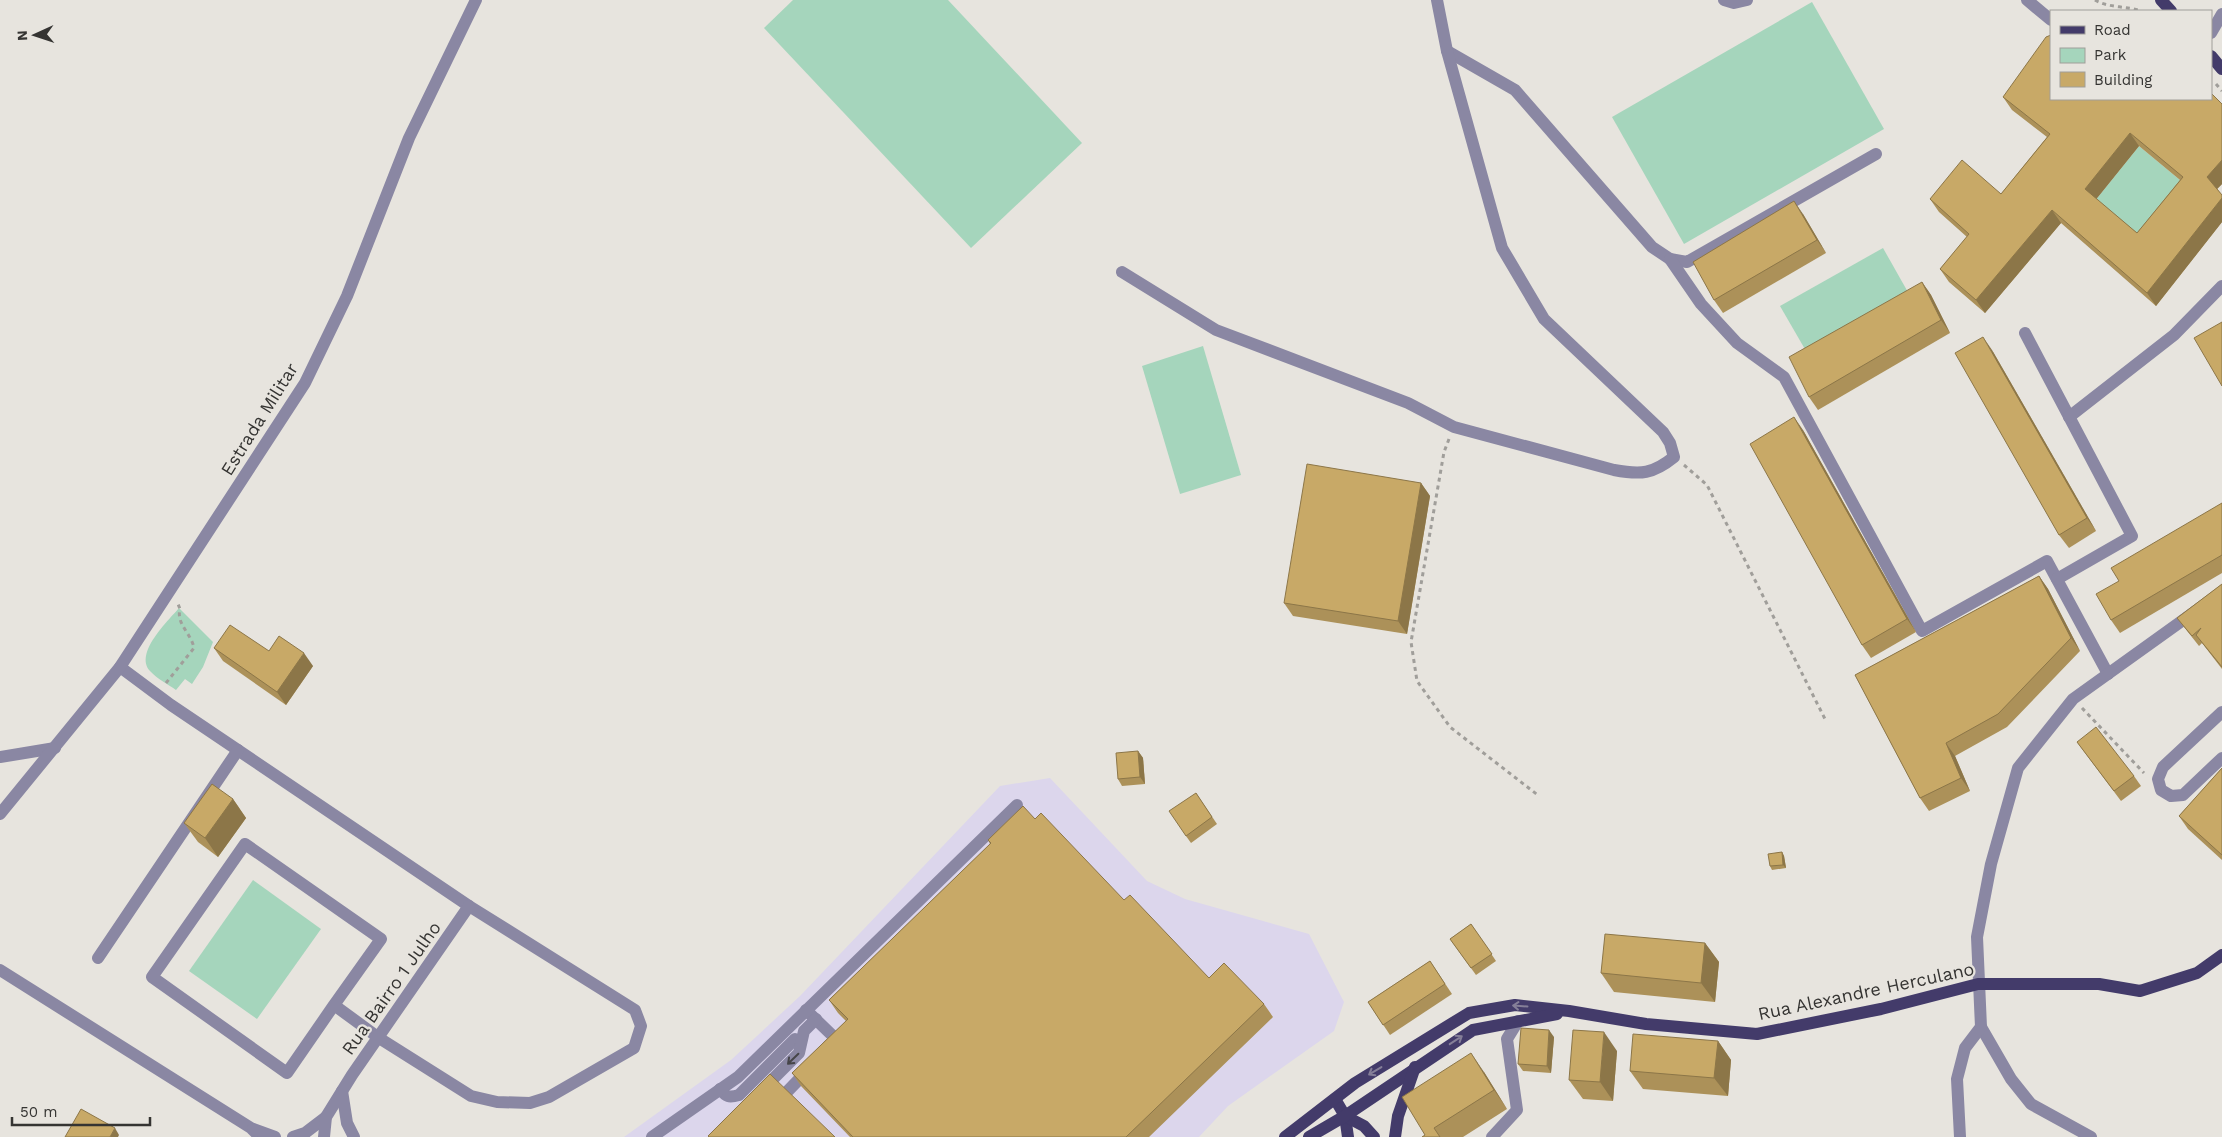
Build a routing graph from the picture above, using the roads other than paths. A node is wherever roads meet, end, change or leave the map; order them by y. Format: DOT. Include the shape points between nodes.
graph roads {
  1 [pos="476,0"];
  2 [pos="1437,0"];
  3 [pos="1724,0"];
  4 [pos="1747,0"];
  5 [pos="2027,0"];
  6 [pos="2161,0"];
  7 [pos="2170,10"];
  8 [pos="2222,14"];
  9 [pos="2050,19"];
  10 [pos="2212,31"];
  11 [pos="1447,51"];
  12 [pos="2212,57"];
  13 [pos="2222,69"];
  14 [pos="1876,154"];
  15 [pos="1670,258"];
  16 [pos="1122,272"];
  17 [pos="2222,286"];
  18 [pos="2025,333"];
  19 [pos="2069,417"];
  20 [pos="2057,579"];
  21 [pos="2222,592"];
  22 [pos="120,667"];
  23 [pos="2108,674"];
  24 [pos="2222,712"];
  25 [pos="55,748"];
  26 [pos="238,750"];
  27 [pos="0,757"];
  28 [pos="2222,758"];
  29 [pos="1017,805"];
  30 [pos="0,814"];
  31 [pos="469,906"];
  32 [pos="2222,955"];
  33 [pos="98,958"];
  34 [pos="0,970"];
  35 [pos="1978,984"];
  36 [pos="334,1005"];
  37 [pos="806,1010"];
  38 [pos="1569,1011"];
  39 [pos="816,1019"];
  40 [pos="1518,1021"];
  41 [pos="1981,1027"];
  42 [pos="379,1038"];
  43 [pos="795,1039"];
  44 [pos="1415,1067"];
  45 [pos="720,1089"];
  46 [pos="342,1091"];
  47 [pos="1334,1099"];
  48 [pos="747,1104"];
  49 [pos="792,1110"];
  50 [pos="326,1116"];
  51 [pos="1345,1116"];
  52 [pos="251,1128"];
  53 [pos="260,1137"];
  54 [pos="275,1137"];
  55 [pos="293,1137"];
  56 [pos="324,1137"];
  57 [pos="354,1137"];
  58 [pos="652,1137"];
  59 [pos="1285,1137"];
  60 [pos="1309,1137"];
  61 [pos="1348,1137"];
  62 [pos="1374,1137"];
  63 [pos="1395,1137"];
  64 [pos="1492,1137"];
  65 [pos="1960,1137"];
  66 [pos="2091,1137"];
  1 -- 22 [label="street, Estrada Militar" via="409,138 347,296 305,383"];
  2 -- 11 [label="street"];
  3 -- 4 [label="street" via="1734,3"];
  5 -- 9 [label="street"];
  6 -- 7 [label="main road"];
  8 -- 10 [label="street"];
  11 -- 15 [label="street" via="1515,90 1652,247"];
  11 -- 16 [label="street" via="1502,248 1544,320 1663,432 1674,457 1659,469 1636,474 1454,427 1408,403 1216,330"];
  12 -- 13 [label="main road"];
  14 -- 15 [label="street" via="1687,262"];
  15 -- 20 [label="street" via="1701,304 1737,343 1784,376 1922,631 2048,561"];
  17 -- 19 [label="street" via="2174,335"];
  18 -- 19 [label="street"];
  19 -- 20 [label="street" via="2132,536"];
  20 -- 23 [label="street"];
  21 -- 23 [label="street"];
  22 -- 25 [label="street, Estrada Militar"];
  22 -- 26 [label="street"];
  23 -- 35 [label="street" via="2073,699 2018,768 1991,864 1979,928"];
  24 -- 28 [label="street" via="2163,767 2158,779 2161,790 2171,796 2183,795"];
  25 -- 27 [label="street"];
  25 -- 30 [label="street, Estrada Militar"];
  26 -- 31 [label="street"];
  26 -- 33 [label="street"];
  29 -- 37 [label="street"];
  31 -- 42 [label="street, Rua Bairro 1 Julho"];
  31 -- 42 [label="street" via="635,1010 641,1026 634,1048 565,1089 530,1103 497,1102 471,1096"];
  32 -- 35 [label="main road, Rua Alexandre Herculano" via="2197,973 2140,991 2099,984"];
  34 -- 52 [label="street"];
  35 -- 38 [label="main road, Rua Alexandre Herculano" via="1882,1010 1757,1034 1646,1024"];
  35 -- 41 [label="street"];
  36 -- 36 [label="street" via="380,939 245,844 152,977 287,1073"];
  36 -- 42 [label="street"];
  37 -- 39 [label="street"];
  37 -- 45 [label="street" via="738,1077"];
  38 -- 40 [label="main road, Rua Alexandre Herculano"];
  38 -- 47 [label="main road, Rua Alexandre Herculano, one-way" via="1515,1005 1469,1013"];
  39 -- 48 [label="street, one-way" via="804,1031 799,1053"];
  39 -- 49 [label="street" via="836,1038 781,1098"];
  44 -- 40 [label="main road, Rua Alexandre Herculano, one-way" via="1473,1030"];
  40 -- 64 [label="street" via="1507,1039 1517,1110"];
  41 -- 65 [label="street" via="1965,1048 1957,1079"];
  41 -- 66 [label="street" via="2011,1079 2031,1104"];
  42 -- 46 [label="street, Rua Bairro 1 Julho"];
  43 -- 45 [label="street" via="738,1095 730,1098"];
  44 -- 51 [label="main road, Rua Alexandre Herculano"];
  44 -- 63 [label="main road" via="1398,1116"];
  45 -- 58 [label="street"];
  46 -- 50 [label="street, Rua Bairro 1 Julho"];
  46 -- 57 [label="street" via="347,1123"];
  47 -- 51 [label="main road"];
  47 -- 59 [label="main road, Rua Alexandre Herculano"];
  50 -- 55 [label="street" via="305,1133"];
  50 -- 56 [label="street"];
  51 -- 60 [label="main road, Rua Alexandre Herculano"];
  51 -- 61 [label="main road"];
  51 -- 62 [label="main road" via="1364,1126"];
  52 -- 53 [label="street"];
  52 -- 54 [label="street"];
}
